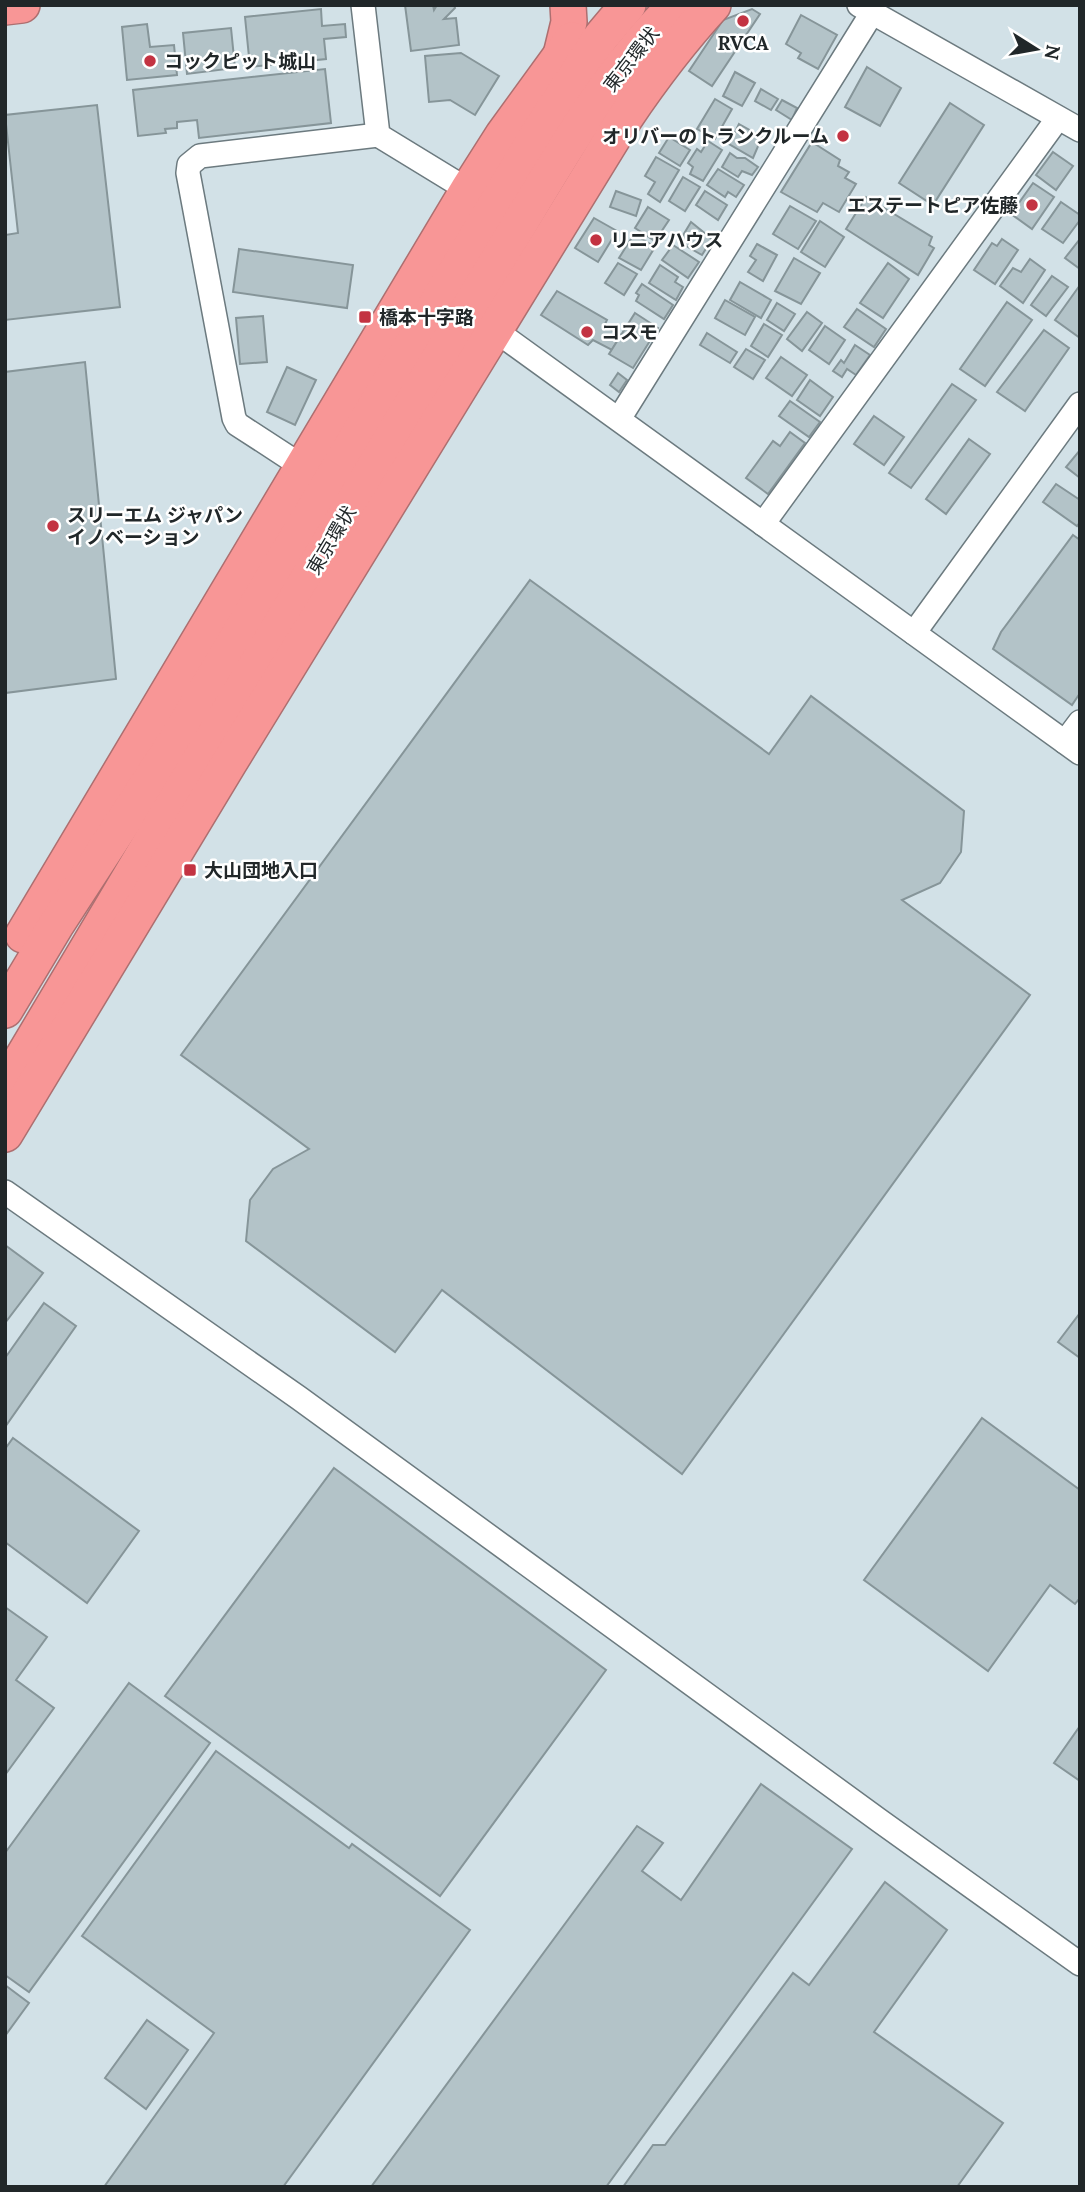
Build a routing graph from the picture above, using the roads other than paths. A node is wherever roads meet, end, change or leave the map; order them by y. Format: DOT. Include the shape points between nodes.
graph roads {
  1 [pos="22,5"];
  2 [pos="363,5"];
  3 [pos="568,5"];
  4 [pos="600,5"];
  5 [pos="628,5"];
  6 [pos="676,5"];
  7 [pos="713,5"];
  8 [pos="5,7"];
  9 [pos="866,9"];
  10 [pos="561,55"];
  11 [pos="1058,118"];
  12 [pos="1080,131"];
  13 [pos="378,135"];
  14 [pos="468,190"];
  15 [pos="474,270"];
  16 [pos="496,331"];
  17 [pos="1080,404"];
  18 [pos="619,419"];
  19 [pos="303,467"];
  20 [pos="763,524"];
  21 [pos="914,633"];
  22 [pos="1080,722"];
  23 [pos="1072,747"];
  24 [pos="9,950"];
  25 [pos="5,1010"];
  26 [pos="5,1087"];
  27 [pos="5,1135"];
  28 [pos="5,1192"];
  29 [pos="1080,1964"];
  1 -- 8 [label="highway"];
  2 -- 13 [label="street"];
  3 -- 10 [label="highway"];
  4 -- 10 [label="highway"];
  5 -- 15 [label="highway, 東京環状" via="572,80"];
  6 -- 15 [label="highway, 東京環状" via="631,55"];
  7 -- 16 [label="highway" via="656,72 625,118"];
  9 -- 11 [label="street"];
  9 -- 18 [label="street"];
  10 -- 14 [label="highway"];
  11 -- 12 [label="street"];
  11 -- 20 [label="street"];
  13 -- 14 [label="street"];
  13 -- 19 [label="street" via="200,156 188,173 234,418"];
  14 -- 19 [label="highway"];
  15 -- 25 [label="highway, 東京環状"];
  15 -- 26 [label="highway, 東京環状"];
  16 -- 18 [label="street"];
  16 -- 27 [label="highway"];
  17 -- 21 [label="street"];
  18 -- 20 [label="street"];
  19 -- 24 [label="highway"];
  20 -- 21 [label="street"];
  21 -- 23 [label="street"];
  22 -- 23 [label="street"];
  28 -- 29 [label="street" via="299,1398"];
}
